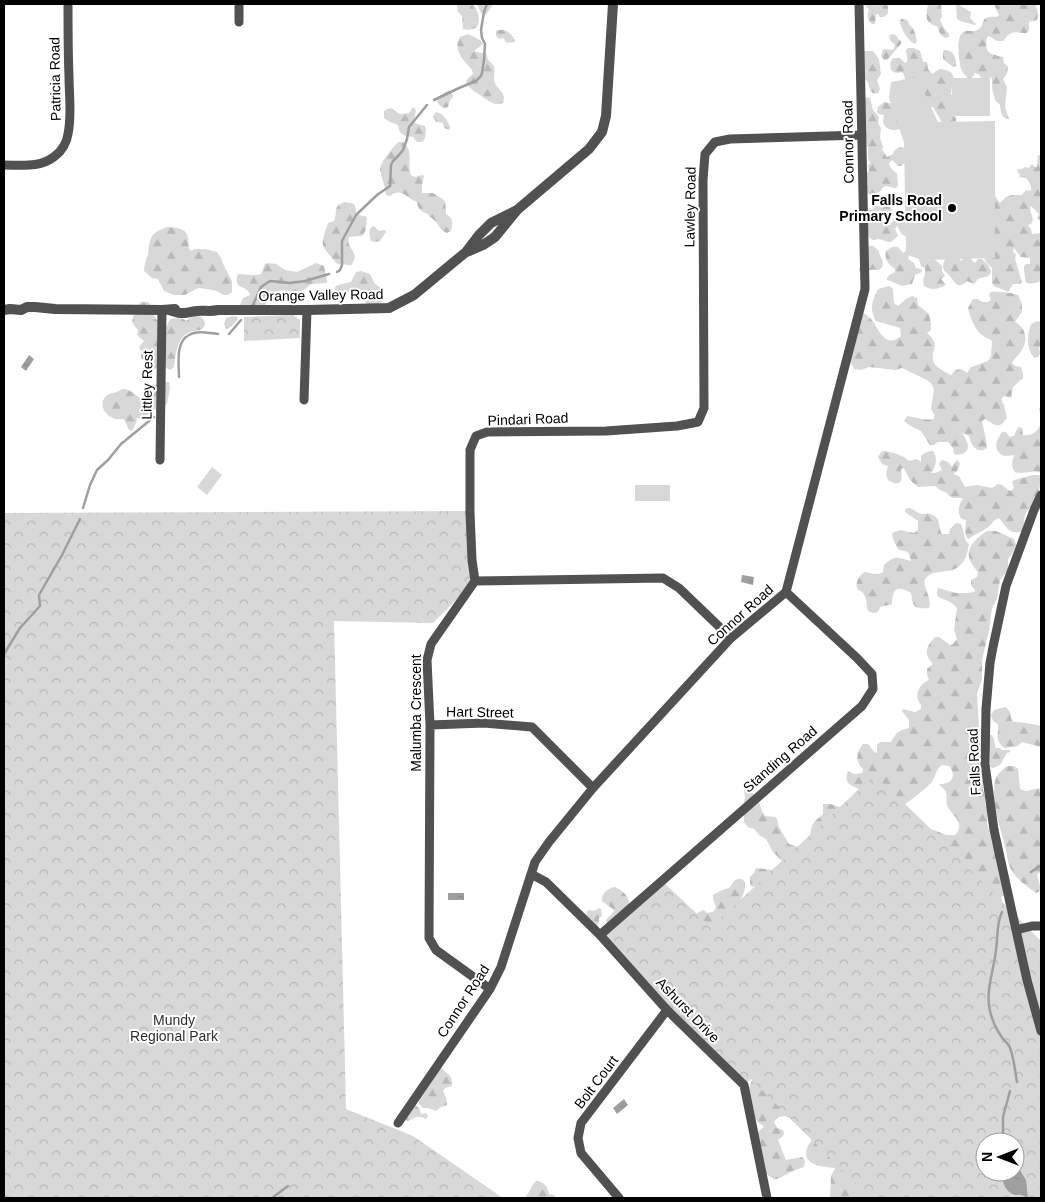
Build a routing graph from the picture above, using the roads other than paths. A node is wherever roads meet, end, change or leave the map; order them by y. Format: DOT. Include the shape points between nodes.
graph roads {
  1 [pos="68,4"];
  2 [pos="239,4"];
  3 [pos="613,4"];
  4 [pos="859,4"];
  5 [pos="239,22"];
  6 [pos="862,135"];
  7 [pos="4,165"];
  8 [pos="165,310"];
  9 [pos="308,310"];
  10 [pos="4,311"];
  11 [pos="304,400"];
  12 [pos="698,422"];
  13 [pos="160,460"];
  14 [pos="1041,494"];
  15 [pos="475,581"];
  16 [pos="786,592"];
  17 [pos="731,638"];
  18 [pos="430,725"];
  19 [pos="593,788"];
  20 [pos="531,874"];
  21 [pos="1041,926"];
  22 [pos="1016,930"];
  23 [pos="600,935"];
  24 [pos="490,989"];
  25 [pos="668,1010"];
  26 [pos="1041,1031"];
  27 [pos="398,1122"];
  28 [pos="619,1198"];
  29 [pos="767,1198"];
  1 -- 7 [label="street, Patricia Road" via="70,124 66,142 49,160 37,165"];
  2 -- 5 [label="street"];
  3 -- 9 [label="street, Orange Valley Road" via="606,116 602,132 589,149 517,210 491,223 466,252 414,295 389,308"];
  4 -- 6 [label="street, Connor Road"];
  6 -- 12 [label="street, Lawley Road" via="730,139 715,142 705,154 704,408"];
  6 -- 16 [label="street, Connor Road" via="865,289"];
  8 -- 9 [label="street, Orange Valley Road" via="180,314 218,310"];
  8 -- 10 [label="street, Orange Valley Road" via="56,309 13,315"];
  8 -- 13 [label="street, Littley Rest"];
  9 -- 11 [label="street"];
  12 -- 15 [label="street, Pindari Road" via="606,431 487,432 476,436 470,450"];
  14 -- 22 [label="street, Falls Road" via="1006,586 990,663 986,709 985,764 994,830"];
  15 -- 17 [label="street" via="663,578 679,588"];
  15 -- 18 [label="street, Malumba Crescent" via="431,644 427,660"];
  16 -- 17 [label="street, Connor Road"];
  16 -- 23 [label="street, Standing Road" via="872,674 873,689 862,706"];
  17 -- 19 [label="street, Connor Road"];
  18 -- 19 [label="street, Hart Street" via="484,723 532,727"];
  18 -- 24 [label="street, Malumba Crescent" via="429,938 436,950"];
  19 -- 20 [label="street, Connor Road" via="549,842"];
  20 -- 23 [label="street, Ashurst Drive" via="546,882"];
  20 -- 24 [label="street, Connor Road" via="501,967"];
  21 -- 22 [label="street"];
  22 -- 26 [label="street, Falls Road"];
  23 -- 25 [label="street, Ashurst Drive"];
  24 -- 27 [label="street, Connor Road"];
  25 -- 28 [label="street, Bolt Court" via="581,1123 578,1138 581,1153"];
  25 -- 29 [label="street, Ashurst Drive" via="744,1086"];
}
